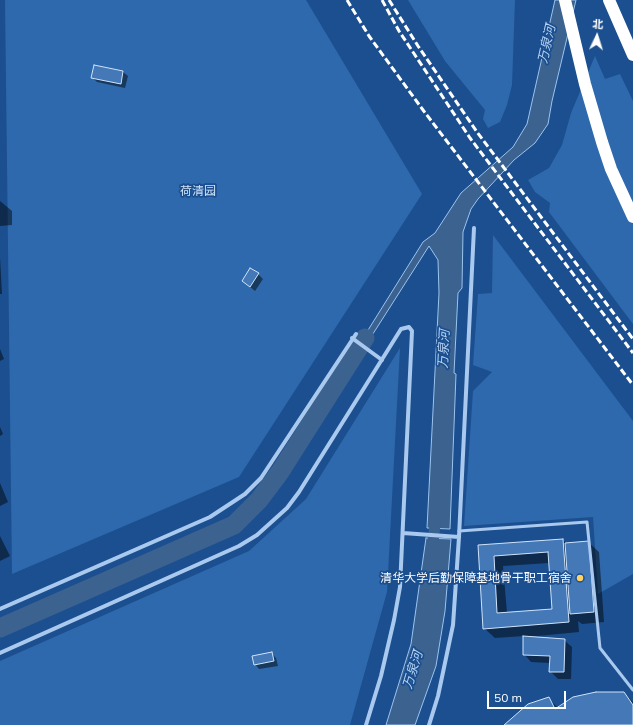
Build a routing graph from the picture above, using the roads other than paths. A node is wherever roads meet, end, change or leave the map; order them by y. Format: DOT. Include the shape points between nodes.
graph roads {
  1 [pos="565,0"];
  2 [pos="609,0"];
  3 [pos="633,55"];
  4 [pos="633,217"];
  5 [pos="474,228"];
  6 [pos="356,334"];
  7 [pos="354,340"];
  8 [pos="382,360"];
  9 [pos="459,531"];
  10 [pos="403,532"];
  11 [pos="459,537"];
  12 [pos="0,609"];
  13 [pos="0,653"];
  14 [pos="633,690"];
  15 [pos="366,725"];
  16 [pos="429,725"];
  1 -- 4 [label="highway" via="602,142"];
  2 -- 3 [label="highway"];
  5 -- 9 [label="street"];
  6 -- 7 [label="street"];
  7 -- 8 [label="street"];
  7 -- 12 [label="street" via="261,478 245,494 210,517"];
  8 -- 10 [label="street" via="401,329 409,327 412,331"];
  8 -- 13 [label="street" via="300,492 287,508 257,535 239,546"];
  9 -- 11 [label="street"];
  9 -- 14 [label="lane" via="587,522 600,648"];
  10 -- 11 [label="street"];
  10 -- 15 [label="street" via="400,587 394,620"];
  11 -- 16 [label="street" via="453,625"];
}
